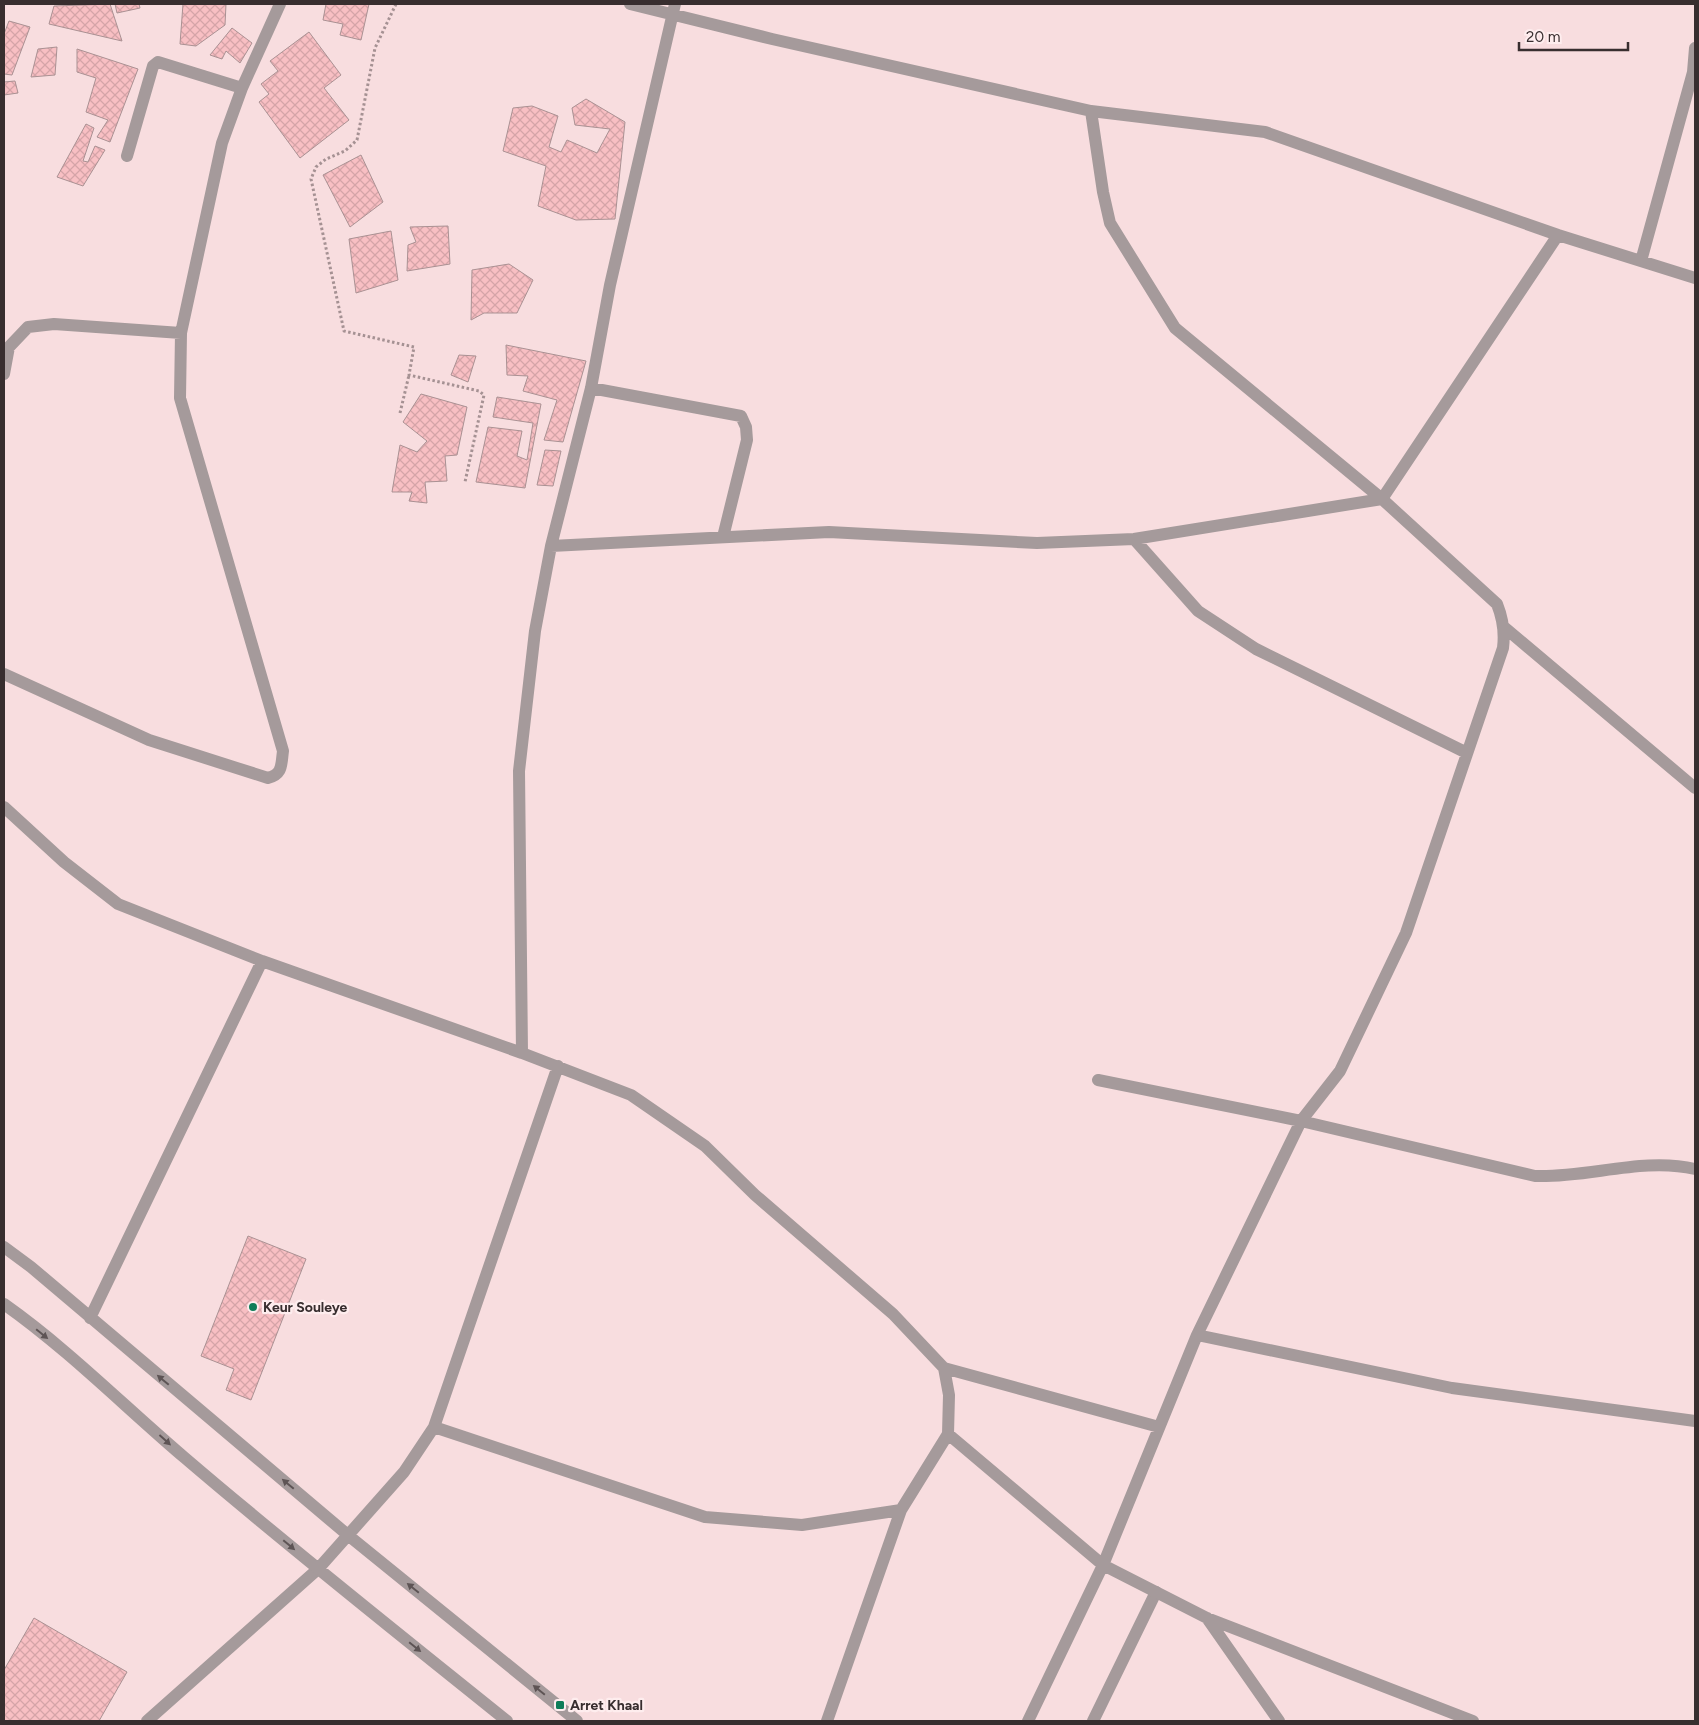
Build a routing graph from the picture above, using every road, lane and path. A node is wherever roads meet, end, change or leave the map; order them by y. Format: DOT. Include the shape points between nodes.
graph roads {
  1 [pos="280,4"];
  2 [pos="396,4"];
  3 [pos="630,4"];
  4 [pos="674,9"];
  5 [pos="1695,48"];
  6 [pos="242,88"];
  7 [pos="1091,111"];
  8 [pos="127,156"];
  9 [pos="1558,235"];
  10 [pos="1642,260"];
  11 [pos="1695,278"];
  12 [pos="180,333"];
  13 [pos="4,374"];
  14 [pos="409,375"];
  15 [pos="591,388"];
  16 [pos="400,413"];
  17 [pos="465,482"];
  18 [pos="1382,499"];
  19 [pos="723,537"];
  20 [pos="1134,539"];
  21 [pos="551,546"];
  22 [pos="1504,627"];
  23 [pos="4,674"];
  24 [pos="1467,753"];
  25 [pos="1695,788"];
  26 [pos="4,807"];
  27 [pos="262,961"];
  28 [pos="522,1053"];
  29 [pos="558,1066"];
  30 [pos="1098,1080"];
  31 [pos="1301,1121"];
  32 [pos="1695,1169"];
  33 [pos="4,1247"];
  34 [pos="4,1304"];
  35 [pos="90,1318"];
  36 [pos="1197,1335"];
  37 [pos="944,1368"];
  38 [pos="1695,1421"];
  39 [pos="434,1427"];
  40 [pos="1159,1427"];
  41 [pos="948,1434"];
  42 [pos="901,1510"];
  43 [pos="349,1536"];
  44 [pos="1102,1565"];
  45 [pos="318,1569"];
  46 [pos="1156,1592"];
  47 [pos="1208,1618"];
  48 [pos="147,1721"];
  49 [pos="507,1721"];
  50 [pos="577,1721"];
  51 [pos="827,1721"];
  52 [pos="1028,1721"];
  53 [pos="1093,1721"];
  54 [pos="1279,1721"];
  55 [pos="1473,1721"];
  1 -- 6 [label="street"];
  2 -- 14 [label="path" via="375,48 357,140 345,151 316,167 311,179 344,331 414,347"];
  3 -- 4 [label="street"];
  4 -- 7 [label="street"];
  4 -- 15 [label="street" via="610,285"];
  5 -- 10 [label="street" via="1693,72"];
  6 -- 8 [label="street" via="158,62 153,66"];
  6 -- 12 [label="street" via="222,143"];
  7 -- 9 [label="street" via="1265,132"];
  7 -- 18 [label="street" via="1102,192 1110,223 1175,328"];
  9 -- 10 [label="street"];
  9 -- 18 [label="street"];
  10 -- 11 [label="street"];
  12 -- 13 [label="street" via="54,324 28,327 9,347"];
  12 -- 23 [label="street" via="180,398 283,751 281,772 268,778 149,740"];
  14 -- 16 [label="path"];
  14 -- 17 [label="path" via="479,391 484,395"];
  15 -- 19 [label="street" via="741,416 747,440"];
  15 -- 21 [label="street"];
  18 -- 20 [label="street"];
  18 -- 22 [label="street" via="1497,604"];
  19 -- 20 [label="street" via="829,532 1037,543"];
  19 -- 21 [label="street"];
  20 -- 24 [label="street" via="1198,611 1256,649"];
  21 -- 28 [label="street" via="535,631 518,771"];
  22 -- 24 [label="street" via="1504,648"];
  22 -- 25 [label="street"];
  24 -- 31 [label="street" via="1406,933 1340,1071"];
  26 -- 27 [label="street" via="64,862 118,904"];
  27 -- 28 [label="street"];
  27 -- 35 [label="street"];
  28 -- 29 [label="street"];
  29 -- 37 [label="street" via="631,1095 704,1146 755,1195 893,1314"];
  29 -- 39 [label="street"];
  30 -- 31 [label="street"];
  31 -- 32 [label="street" via="1536,1176 1562,1177 1673,1164"];
  31 -- 36 [label="street"];
  33 -- 35 [label="street"];
  34 -- 45 [label="street, one-way" via="71,1357 184,1458"];
  43 -- 35 [label="street, one-way"];
  36 -- 38 [label="street" via="1452,1388"];
  36 -- 40 [label="street"];
  37 -- 40 [label="street"];
  37 -- 41 [label="street" via="949,1395"];
  39 -- 42 [label="street" via="705,1517 802,1525"];
  39 -- 43 [label="street" via="404,1472"];
  40 -- 44 [label="street"];
  41 -- 42 [label="street"];
  41 -- 44 [label="street"];
  42 -- 51 [label="street"];
  43 -- 45 [label="street"];
  50 -- 43 [label="street, one-way"];
  44 -- 46 [label="street"];
  44 -- 52 [label="street"];
  45 -- 48 [label="street"];
  45 -- 49 [label="street, one-way"];
  46 -- 47 [label="street"];
  46 -- 53 [label="street"];
  47 -- 54 [label="street"];
  47 -- 55 [label="street"];
}
